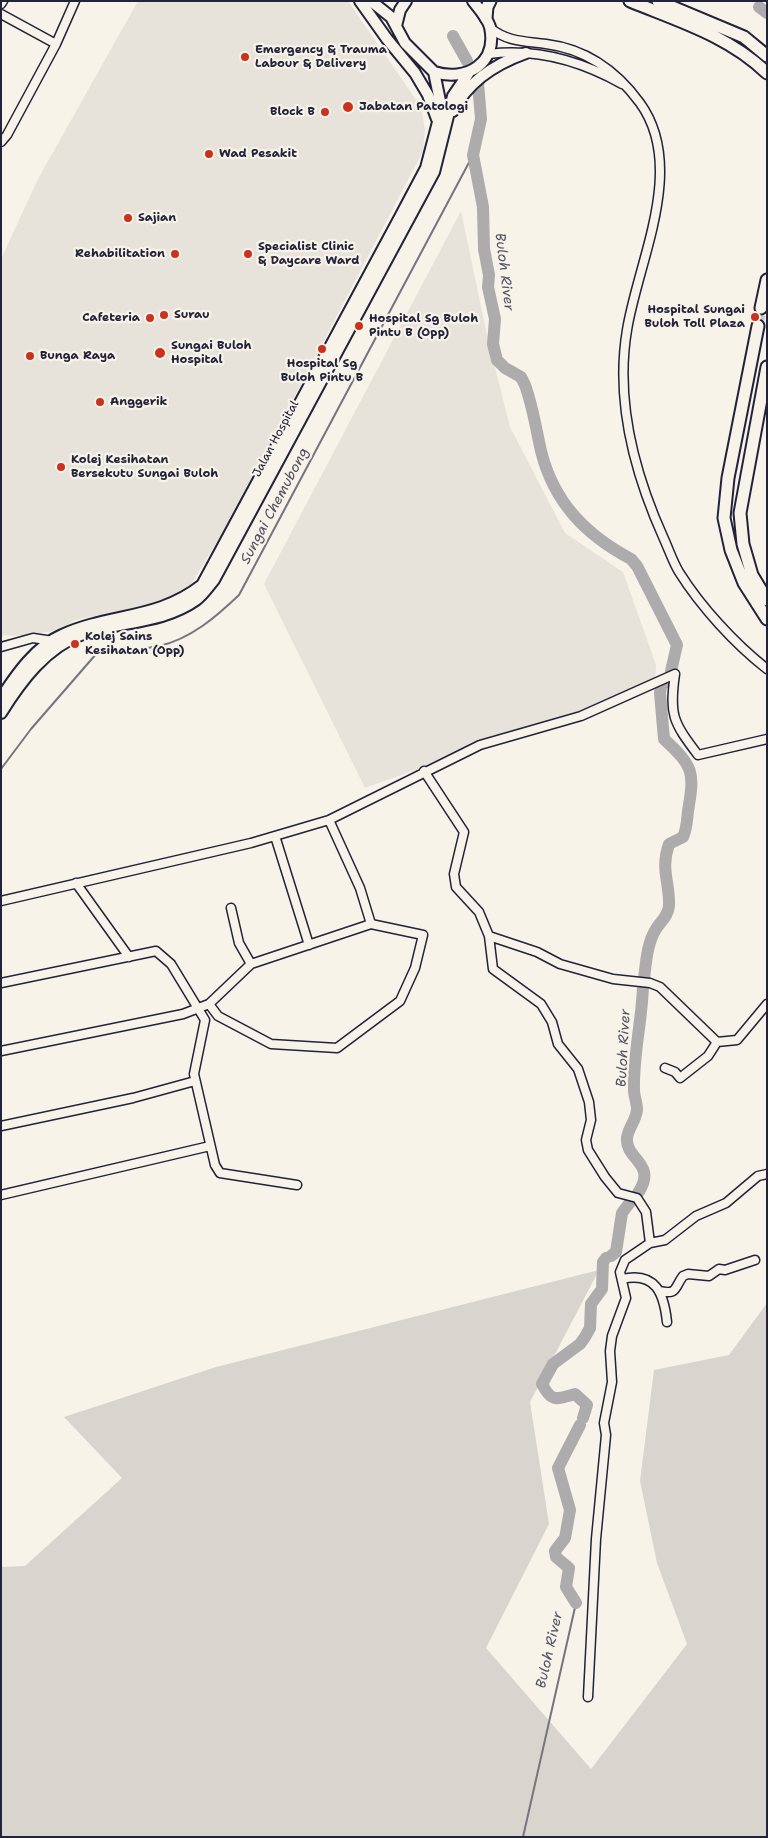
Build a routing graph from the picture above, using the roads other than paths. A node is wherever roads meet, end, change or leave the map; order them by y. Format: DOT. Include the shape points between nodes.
graph roads {
  1 [pos="75,1"];
  2 [pos="360,1"];
  3 [pos="371,1"];
  4 [pos="406,1"];
  5 [pos="473,1"];
  6 [pos="490,1"];
  7 [pos="630,1"];
  8 [pos="658,1"];
  9 [pos="1,14"];
  10 [pos="488,23"];
  11 [pos="396,26"];
  12 [pos="56,44"];
  13 [pos="396,50"];
  14 [pos="526,52"];
  15 [pos="489,54"];
  16 [pos="767,56"];
  17 [pos="425,65"];
  18 [pos="434,72"];
  19 [pos="767,73"];
  20 [pos="468,74"];
  21 [pos="626,87"];
  22 [pos="442,123"];
  23 [pos="1,142"];
  24 [pos="767,280"];
  25 [pos="762,308"];
  26 [pos="758,326"];
  27 [pos="767,367"];
  28 [pos="767,600"];
  29 [pos="767,618"];
  30 [pos="56,643"];
  31 [pos="1,647"];
  32 [pos="767,669"];
  33 [pos="1,698"];
  34 [pos="1,713"];
  35 [pos="767,739"];
  36 [pos="424,771"];
  37 [pos="329,820"];
  38 [pos="275,836"];
  39 [pos="76,884"];
  40 [pos="1,901"];
  41 [pos="231,908"];
  42 [pos="371,924"];
  43 [pos="489,936"];
  44 [pos="309,945"];
  45 [pos="129,956"];
  46 [pos="252,964"];
  47 [pos="1,983"];
  48 [pos="209,1004"];
  49 [pos="767,1004"];
  50 [pos="199,1008"];
  51 [pos="718,1042"];
  52 [pos="1,1051"];
  53 [pos="665,1068"];
  54 [pos="195,1081"];
  55 [pos="1,1126"];
  56 [pos="210,1146"];
  57 [pos="767,1174"];
  58 [pos="296,1185"];
  59 [pos="1,1195"];
  60 [pos="650,1243"];
  61 [pos="755,1260"];
  62 [pos="622,1279"];
  63 [pos="659,1291"];
  64 [pos="667,1322"];
  65 [pos="588,1697"];
  1 -- 12 [label="street"];
  2 -- 13 [label="main road"];
  3 -- 11 [label="main road"];
  4 -- 11 [label="main road"];
  5 -- 10 [label="main road"];
  6 -- 10 [label="highway"];
  7 -- 19 [label="highway" via="714,35 748,55"];
  8 -- 16 [label="highway" via="744,37"];
  9 -- 12 [label="street"];
  10 -- 15 [label="main road"];
  10 -- 21 [label="street" via="499,35 516,42 575,49 602,64"];
  11 -- 17 [label="main road" via="405,43"];
  12 -- 23 [label="street"];
  13 -- 17 [label="main road"];
  13 -- 22 [label="main road" via="415,73"];
  14 -- 15 [label="street"];
  14 -- 21 [label="street" via="578,62"];
  14 -- 22 [label="main road" via="502,61 470,86"];
  15 -- 20 [label="main road, Jalan Hospital"];
  17 -- 18 [label="main road"];
  18 -- 20 [label="main road" via="454,76"];
  18 -- 22 [label="main road, Jalan Hospital"];
  20 -- 22 [label="main road, Jalan Hospital" via="453,96"];
  21 -- 32 [label="street" via="648,116 656,136 661,175 654,220 627,331 624,375 628,430 651,509 679,572 722,627"];
  22 -- 30 [label="main road, Jalan Hospital" via="434,172 214,580 197,599 170,615 82,634"];
  24 -- 25 [label="highway"];
  26 -- 29 [label="highway" via="728,478 724,518 744,583"];
  27 -- 28 [label="highway" via="740,513 743,544 752,575"];
  30 -- 31 [label="street" via="33,638"];
  30 -- 33 [label="main road, Jalan Hospital" via="38,652"];
  30 -- 34 [label="main road, Jalan Hospital" via="20,682"];
  35 -- 36 [label="street" via="698,755 677,728 671,702 676,674 581,716 480,745"];
  36 -- 37 [label="street"];
  36 -- 43 [label="street" via="464,832 454,874 456,887 479,912"];
  37 -- 38 [label="street"];
  37 -- 42 [label="street" via="360,888"];
  38 -- 39 [label="street"];
  38 -- 44 [label="street"];
  39 -- 40 [label="street"];
  39 -- 45 [label="street"];
  41 -- 46 [label="street" via="239,943"];
  42 -- 44 [label="street"];
  42 -- 48 [label="street" via="423,935 415,968 400,1001 337,1048 271,1044 218,1016"];
  43 -- 51 [label="street" via="537,952 560,964 613,979 660,987"];
  43 -- 60 [label="street" via="493,969 541,1004 552,1022 558,1044 578,1069 589,1102 588,1150 618,1193 637,1198 646,1212"];
  44 -- 46 [label="street"];
  45 -- 47 [label="street"];
  45 -- 50 [label="street" via="156,951 171,964"];
  46 -- 48 [label="street"];
  48 -- 50 [label="street"];
  49 -- 51 [label="street" via="737,1040"];
  50 -- 52 [label="street" via="184,1014"];
  50 -- 54 [label="street" via="205,1020"];
  51 -- 53 [label="street" via="708,1056 680,1078"];
  54 -- 55 [label="street" via="133,1098"];
  54 -- 56 [label="street"];
  56 -- 58 [label="street" via="220,1173"];
  56 -- 59 [label="street"];
  57 -- 60 [label="street" via="758,1176 726,1203 696,1216 665,1240"];
  60 -- 62 [label="street" via="625,1260 620,1272"];
  61 -- 63 [label="street" via="719,1269 709,1276 688,1274 683,1276 674,1291"];
  62 -- 63 [label="street" via="631,1277 649,1281"];
  62 -- 65 [label="street" via="626,1298 612,1336 612,1382 604,1423 606,1434 596,1539"];
  63 -- 64 [label="street" via="665,1300"];
}
